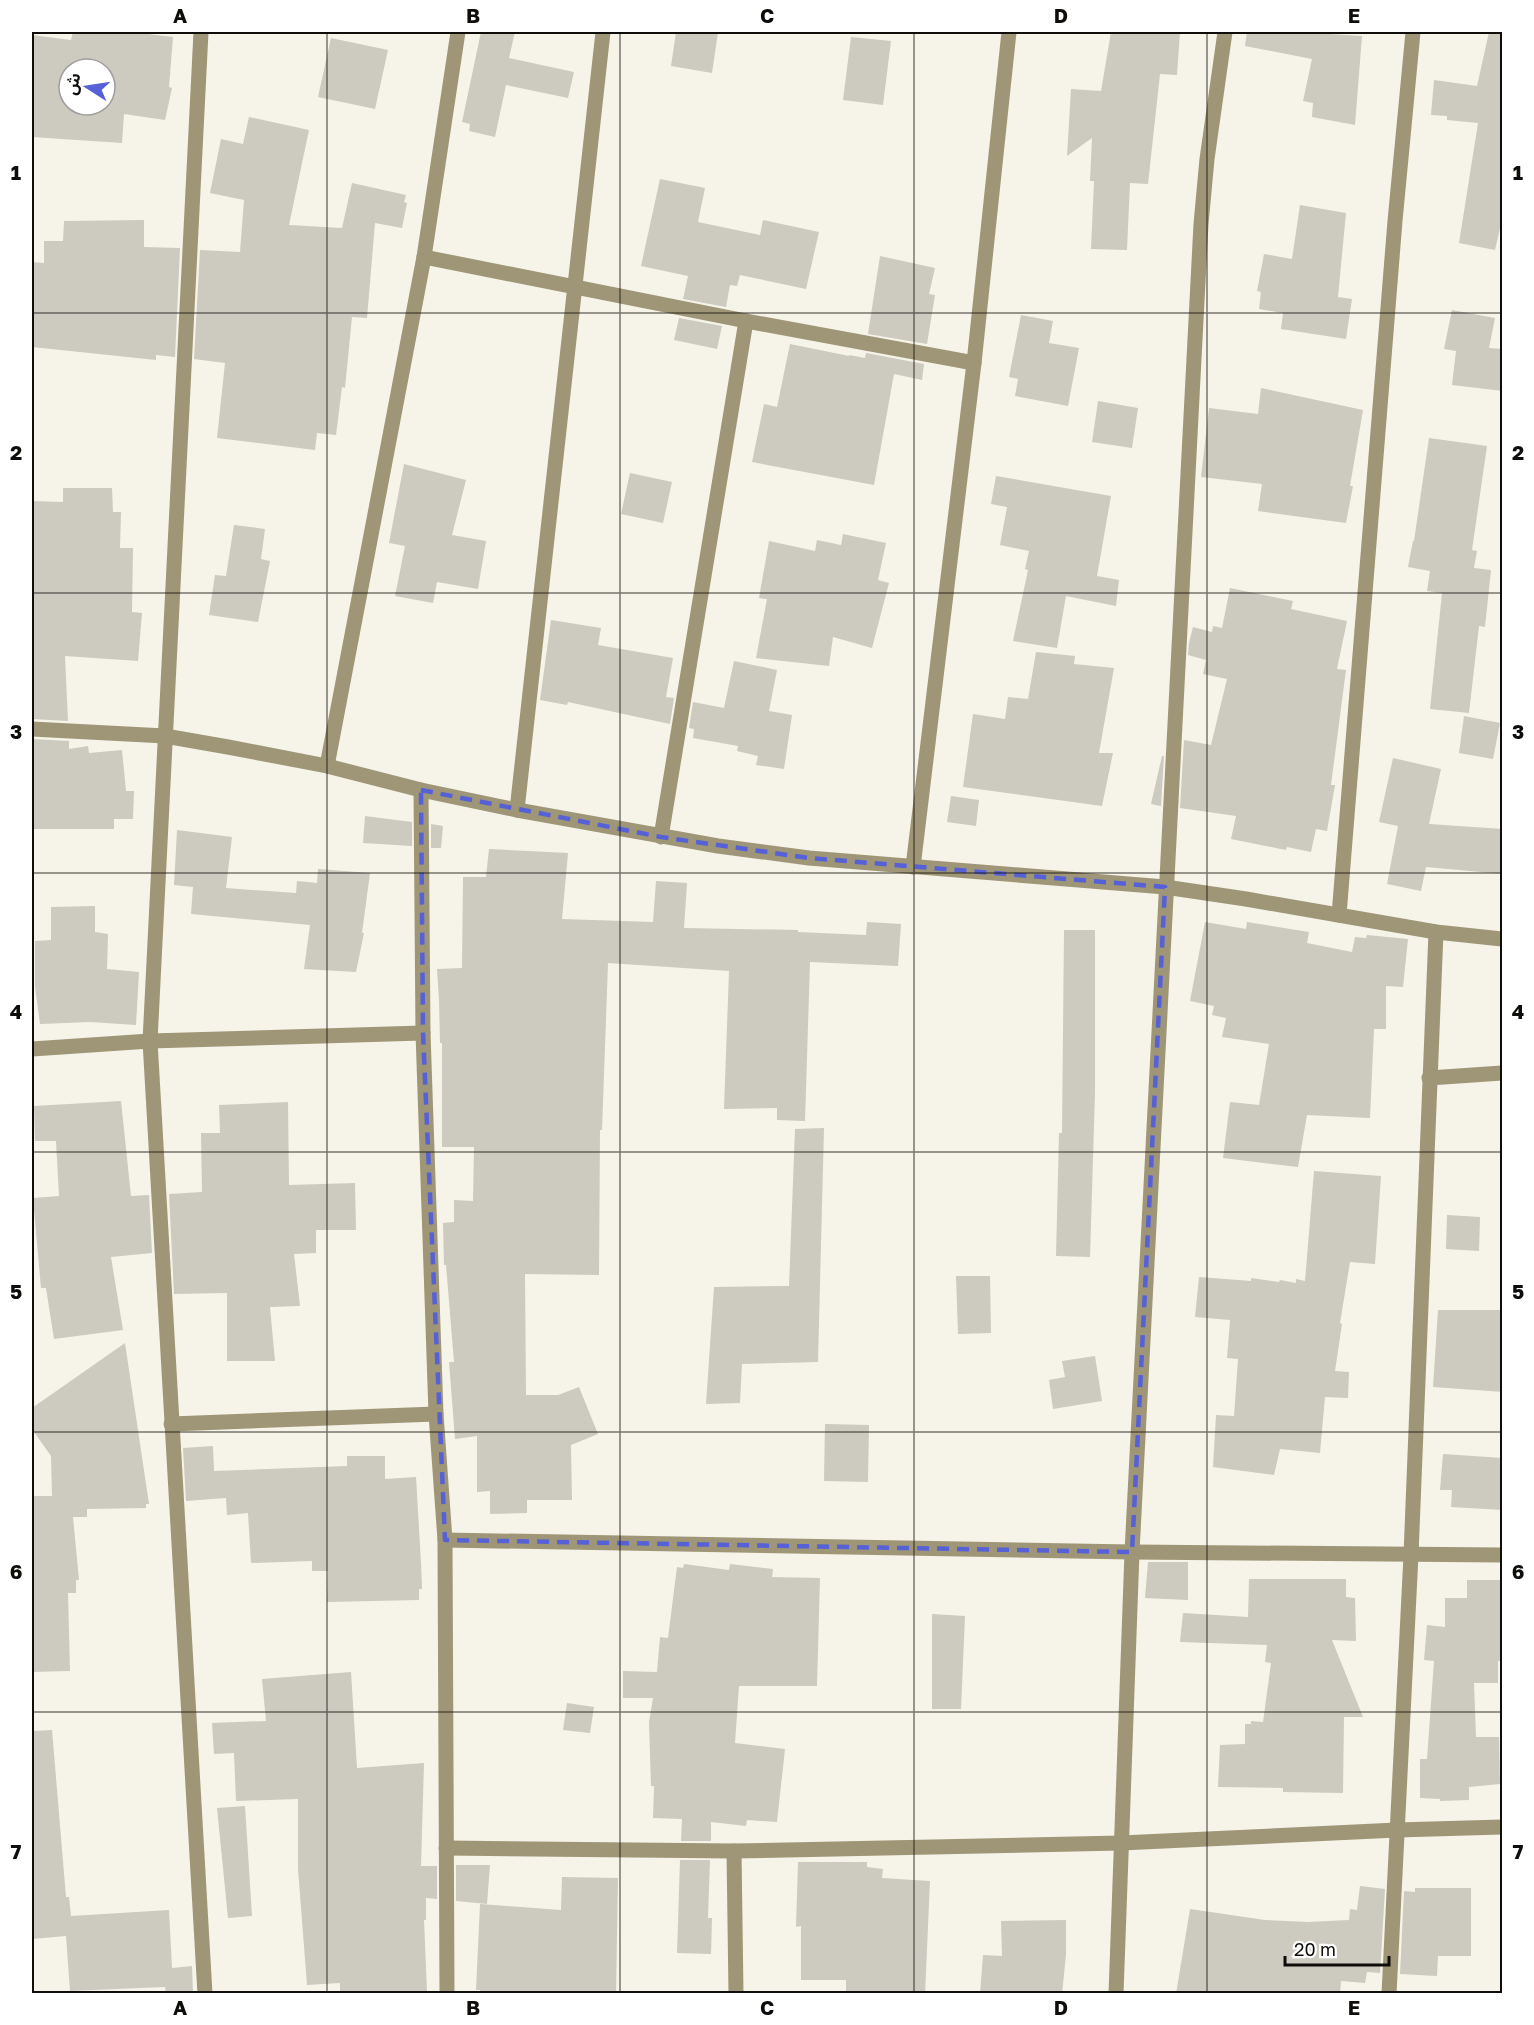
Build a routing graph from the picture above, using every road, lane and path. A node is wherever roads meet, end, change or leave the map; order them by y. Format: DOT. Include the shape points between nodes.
graph roads {
  1 [pos="201,32"];
  2 [pos="458,32"];
  3 [pos="603,32"];
  4 [pos="1009,32"];
  5 [pos="1226,32"];
  6 [pos="1413,32"];
  7 [pos="424,256"];
  8 [pos="575,288"];
  9 [pos="746,321"];
  10 [pos="974,363"];
  11 [pos="32,729"];
  12 [pos="165,736"];
  13 [pos="327,766"];
  14 [pos="421,790"];
  15 [pos="517,810"];
  16 [pos="661,837"];
  17 [pos="913,867"];
  18 [pos="1166,887"];
  19 [pos="1339,915"];
  20 [pos="1436,932"];
  21 [pos="1503,939"];
  22 [pos="423,1033"];
  23 [pos="150,1041"];
  24 [pos="32,1049"];
  25 [pos="1503,1073"];
  26 [pos="1429,1078"];
  27 [pos="436,1414"];
  28 [pos="171,1424"];
  29 [pos="445,1540"];
  30 [pos="1132,1552"];
  31 [pos="1411,1555"];
  32 [pos="1503,1555"];
  33 [pos="1503,1827"];
  34 [pos="1397,1830"];
  35 [pos="1121,1843"];
  36 [pos="446,1848"];
  37 [pos="734,1851"];
  38 [pos="205,1994"];
  39 [pos="447,1994"];
  40 [pos="736,1994"];
  41 [pos="1116,1994"];
  42 [pos="1389,1994"];
  1 -- 12 [label="street"];
  2 -- 7 [label="street"];
  3 -- 8 [label="street"];
  4 -- 10 [label="street"];
  5 -- 18 [label="street" via="1201,224"];
  6 -- 19 [label="street"];
  7 -- 8 [label="street"];
  7 -- 13 [label="street"];
  8 -- 9 [label="street"];
  8 -- 15 [label="street"];
  9 -- 10 [label="street"];
  9 -- 16 [label="street"];
  10 -- 17 [label="street"];
  11 -- 12 [label="street"];
  12 -- 13 [label="street"];
  12 -- 23 [label="street"];
  13 -- 14 [label="street"];
  14 -- 15 [label="street"];
  14 -- 22 [label="street"];
  15 -- 16 [label="street"];
  16 -- 17 [label="street" via="809,858"];
  17 -- 18 [label="street"];
  18 -- 19 [label="street"];
  18 -- 30 [label="street"];
  19 -- 20 [label="street"];
  20 -- 21 [label="street"];
  20 -- 26 [label="street"];
  22 -- 23 [label="street"];
  22 -- 27 [label="street"];
  23 -- 24 [label="street"];
  23 -- 28 [label="street"];
  25 -- 26 [label="street"];
  26 -- 31 [label="street"];
  27 -- 28 [label="street"];
  27 -- 29 [label="street"];
  28 -- 38 [label="street"];
  29 -- 30 [label="street"];
  29 -- 36 [label="street"];
  30 -- 31 [label="street"];
  30 -- 35 [label="street"];
  31 -- 32 [label="street"];
  31 -- 34 [label="street"];
  33 -- 34 [label="street"];
  34 -- 35 [label="street"];
  34 -- 42 [label="street"];
  35 -- 37 [label="street"];
  35 -- 41 [label="street"];
  36 -- 37 [label="street"];
  36 -- 39 [label="street"];
  37 -- 40 [label="street"];
}
